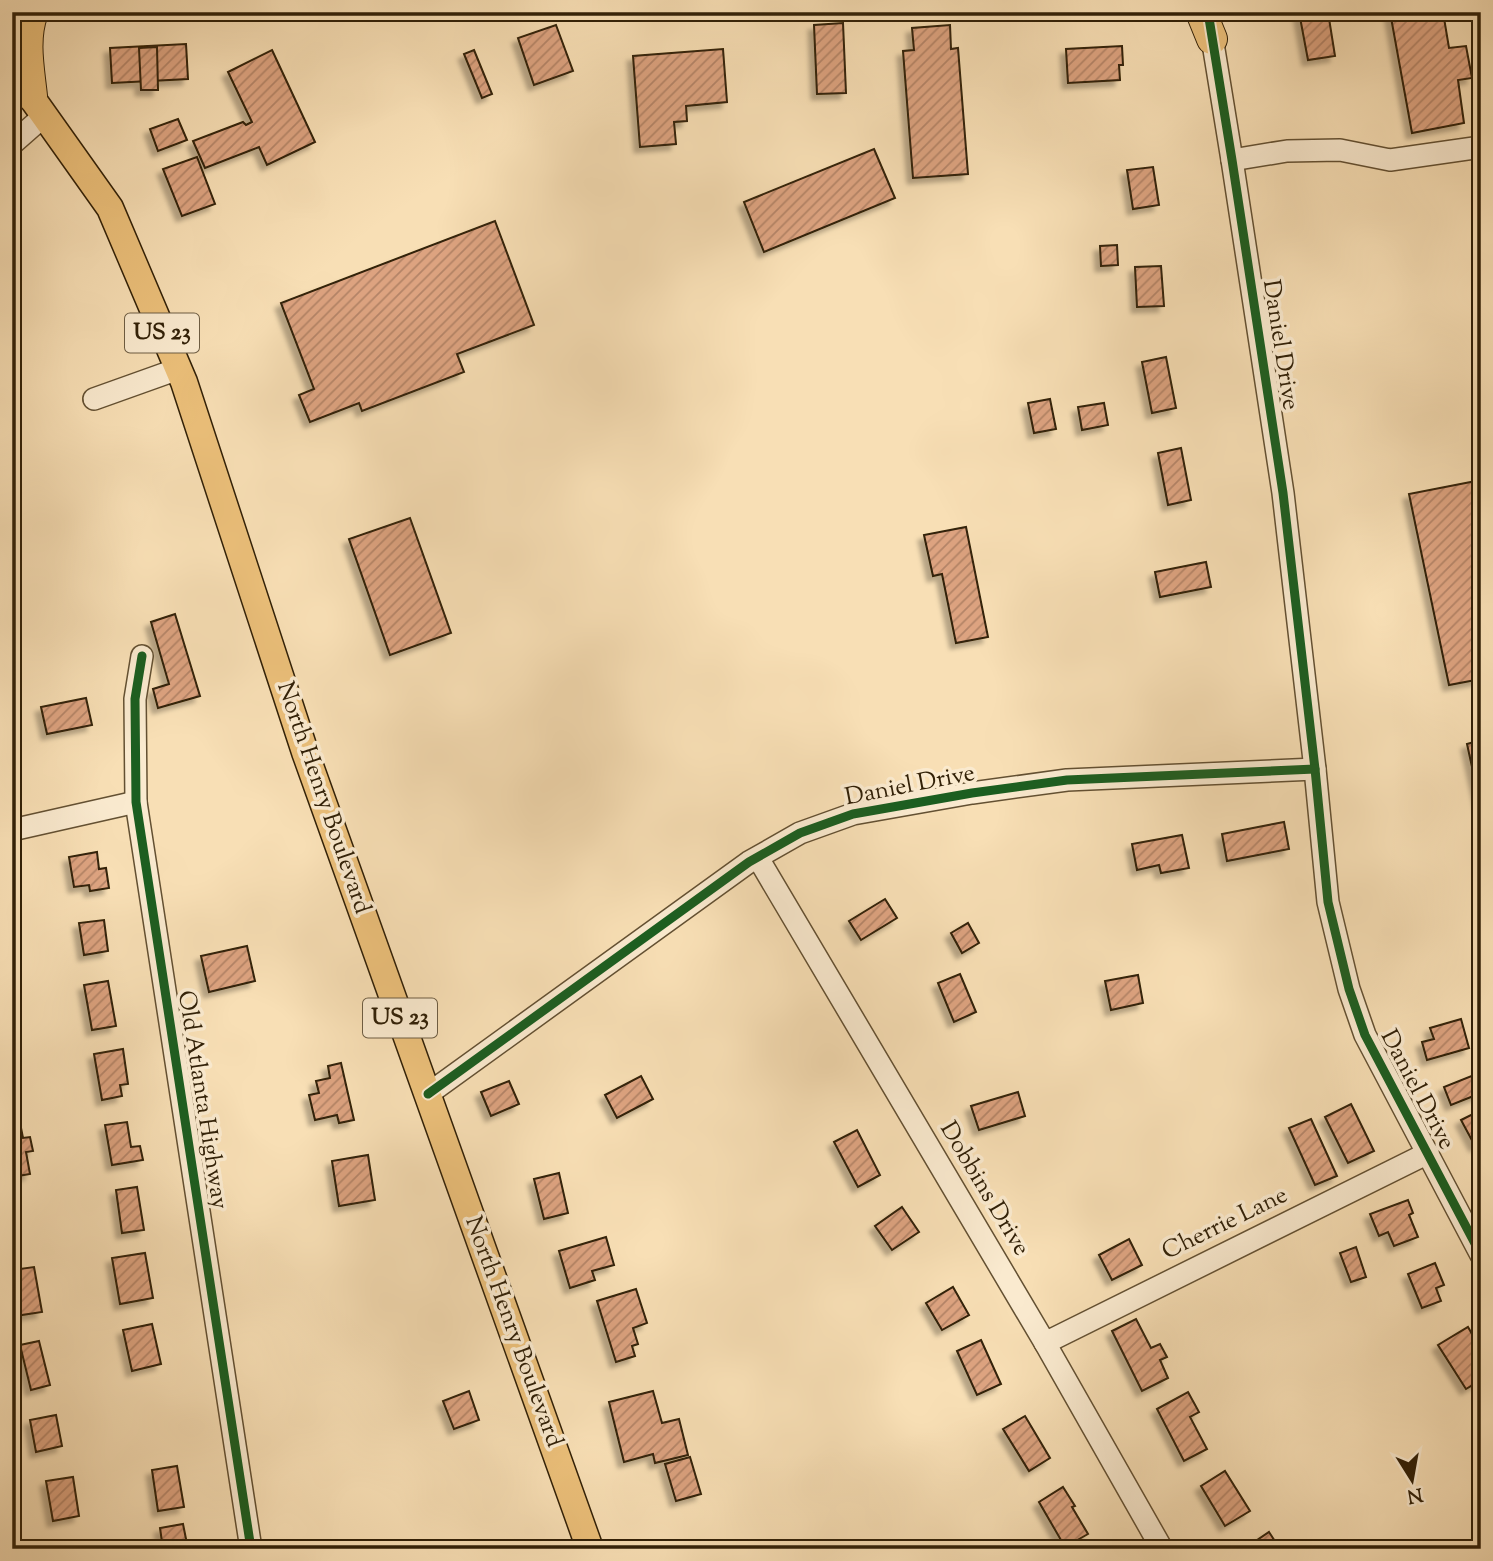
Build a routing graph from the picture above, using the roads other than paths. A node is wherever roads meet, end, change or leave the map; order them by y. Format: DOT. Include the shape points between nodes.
graph roads {
  1 [pos="33,12"];
  2 [pos="1210,19"];
  3 [pos="12,69"];
  4 [pos="39,106"];
  5 [pos="12,144"];
  6 [pos="1481,147"];
  7 [pos="1233,160"];
  8 [pos="178,369"];
  9 [pos="94,399"];
  10 [pos="142,656"];
  11 [pos="1315,769"];
  12 [pos="136,802"];
  13 [pos="12,830"];
  14 [pos="758,858"];
  15 [pos="428,1094"];
  16 [pos="1428,1153"];
  17 [pos="1481,1255"];
  18 [pos="1045,1343"];
  19 [pos="251,1549"];
  20 [pos="590,1549"];
  21 [pos="1162,1549"];
  1 -- 4 [label="highway" via="27,41"];
  2 -- 7 [label="street, Daniel Drive"];
  3 -- 4 [label="main road, North Henry Boulevard / US 23"];
  4 -- 5 [label="street"];
  4 -- 8 [label="main road, North Henry Boulevard / US 23" via="110,208"];
  6 -- 7 [label="street" via="1390,160 1340,150 1287,151"];
  7 -- 11 [label="street, Daniel Drive" via="1283,493"];
  8 -- 9 [label="street"];
  8 -- 15 [label="main road, North Henry Boulevard / US 23" via="305,752"];
  10 -- 12 [label="street, Old Atlanta Highway" via="135,699"];
  11 -- 14 [label="street, Daniel Drive" via="1067,780 972,793 853,814 800,833"];
  11 -- 16 [label="street, Daniel Drive" via="1328,902 1349,989 1366,1035"];
  12 -- 13 [label="street"];
  12 -- 19 [label="street, Old Atlanta Highway"];
  14 -- 15 [label="street, Daniel Drive"];
  14 -- 18 [label="street, Dobbins Drive"];
  15 -- 20 [label="main road, North Henry Boulevard / US 23"];
  16 -- 17 [label="street, Daniel Drive"];
  16 -- 18 [label="street, Cherrie Lane"];
  18 -- 21 [label="street, Dobbins Drive"];
}
